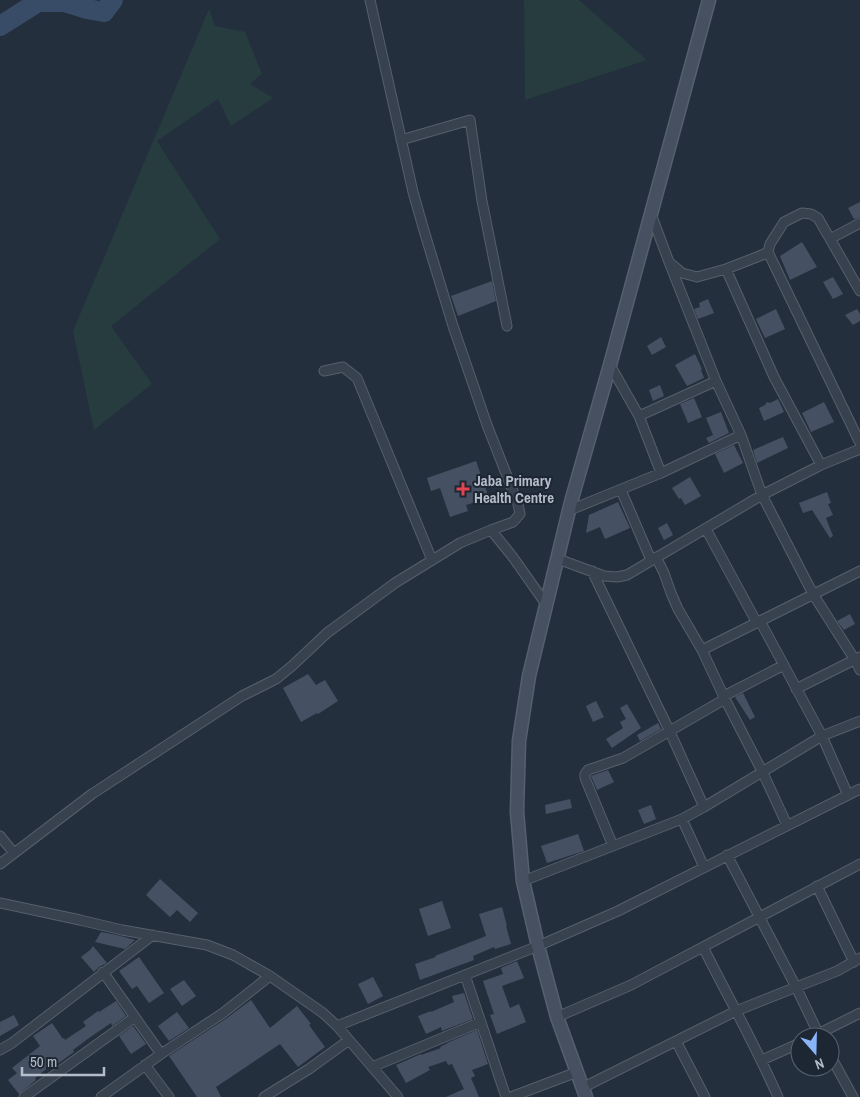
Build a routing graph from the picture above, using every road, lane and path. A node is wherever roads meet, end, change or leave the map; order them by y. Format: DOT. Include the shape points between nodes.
graph roads {
  1 [pos="370,0"];
  2 [pos="709,0"];
  3 [pos="401,140"];
  4 [pos="651,214"];
  5 [pos="860,222"];
  6 [pos="830,239"];
  7 [pos="768,252"];
  8 [pos="669,262"];
  9 [pos="726,269"];
  10 [pos="860,291"];
  11 [pos="507,326"];
  12 [pos="610,365"];
  13 [pos="324,371"];
  14 [pos="716,381"];
  15 [pos="639,416"];
  16 [pos="741,435"];
  17 [pos="860,443"];
  18 [pos="860,449"];
  19 [pos="821,465"];
  20 [pos="661,472"];
  21 [pos="621,490"];
  22 [pos="762,495"];
  23 [pos="570,510"];
  24 [pos="706,528"];
  25 [pos="491,530"];
  26 [pos="558,559"];
  27 [pos="654,559"];
  28 [pos="432,560"];
  29 [pos="860,570"];
  30 [pos="592,571"];
  31 [pos="813,594"];
  32 [pos="546,604"];
  33 [pos="759,622"];
  34 [pos="702,650"];
  35 [pos="857,658"];
  36 [pos="784,665"];
  37 [pos="860,670"];
  38 [pos="796,689"];
  39 [pos="724,698"];
  40 [pos="860,721"];
  41 [pos="670,732"];
  42 [pos="822,736"];
  43 [pos="763,773"];
  44 [pos="860,789"];
  45 [pos="848,795"];
  46 [pos="704,807"];
  47 [pos="682,819"];
  48 [pos="787,826"];
  49 [pos="0,836"];
  50 [pos="613,846"];
  51 [pos="14,853"];
  52 [pos="727,855"];
  53 [pos="0,864"];
  54 [pos="860,864"];
  55 [pos="704,867"];
  56 [pos="523,881"];
  57 [pos="817,886"];
  58 [pos="0,903"];
  59 [pos="760,918"];
  60 [pos="153,935"];
  61 [pos="538,946"];
  62 [pos="703,947"];
  63 [pos="857,960"];
  64 [pos="103,972"];
  65 [pos="465,975"];
  66 [pos="270,976"];
  67 [pos="796,987"];
  68 [pos="736,1011"];
  69 [pos="860,1013"];
  70 [pos="135,1017"];
  71 [pos="557,1017"];
  72 [pos="481,1022"];
  73 [pos="337,1026"];
  74 [pos="813,1027"];
  75 [pos="834,1027"];
  76 [pos="349,1040"];
  77 [pos="676,1041"];
  78 [pos="790,1047"];
  79 [pos="0,1050"];
  80 [pos="161,1054"];
  81 [pos="762,1060"];
  82 [pos="145,1065"];
  83 [pos="372,1067"];
  84 [pos="576,1072"];
  85 [pos="840,1073"];
  86 [pos="584,1092"];
  87 [pos="860,1094"];
  88 [pos="24,1097"];
  89 [pos="101,1097"];
  90 [pos="169,1097"];
  91 [pos="264,1097"];
  92 [pos="398,1097"];
  93 [pos="506,1097"];
  94 [pos="511,1097"];
  95 [pos="705,1097"];
  96 [pos="778,1097"];
  97 [pos="854,1097"];
  1 -- 3 [label="street"];
  2 -- 4 [label="main road"];
  3 -- 11 [label="street" via="470,120 482,201"];
  3 -- 25 [label="street" via="453,326 518,504 520,514 513,522"];
  4 -- 8 [label="street"];
  4 -- 12 [label="main road"];
  5 -- 6 [label="street"];
  6 -- 7 [label="street" via="818,218 802,213 784,222"];
  6 -- 10 [label="street"];
  7 -- 9 [label="street"];
  7 -- 17 [label="street"];
  8 -- 9 [label="street" via="682,273 697,277"];
  8 -- 14 [label="street"];
  9 -- 19 [label="street" via="774,377"];
  12 -- 15 [label="street"];
  12 -- 23 [label="main road"];
  13 -- 28 [label="street" via="343,367 357,378"];
  14 -- 15 [label="street"];
  14 -- 16 [label="street"];
  15 -- 20 [label="street"];
  16 -- 20 [label="street"];
  16 -- 22 [label="street"];
  18 -- 19 [label="street"];
  19 -- 22 [label="street"];
  20 -- 21 [label="street"];
  21 -- 23 [label="street"];
  21 -- 27 [label="street"];
  22 -- 24 [label="street"];
  22 -- 31 [label="street"];
  23 -- 26 [label="main road"];
  24 -- 27 [label="street"];
  24 -- 33 [label="street"];
  25 -- 28 [label="street"];
  25 -- 32 [label="street"];
  26 -- 30 [label="street"];
  26 -- 32 [label="main road"];
  27 -- 30 [label="street" via="617,577"];
  27 -- 34 [label="street"];
  28 -- 51 [label="street" via="394,583 326,633 276,679 242,696 92,794"];
  29 -- 31 [label="street"];
  30 -- 41 [label="street"];
  31 -- 33 [label="street"];
  31 -- 35 [label="street"];
  32 -- 56 [label="main road" via="529,676 519,741 517,812"];
  33 -- 34 [label="street"];
  33 -- 36 [label="street"];
  34 -- 39 [label="street"];
  35 -- 37 [label="street"];
  35 -- 38 [label="street"];
  36 -- 38 [label="street"];
  36 -- 39 [label="street"];
  38 -- 42 [label="street"];
  39 -- 41 [label="street"];
  39 -- 43 [label="street"];
  40 -- 42 [label="street"];
  41 -- 46 [label="street"];
  41 -- 50 [label="street" via="624,758 588,770 585,774"];
  42 -- 43 [label="street"];
  42 -- 45 [label="street"];
  43 -- 46 [label="street"];
  43 -- 48 [label="street"];
  44 -- 45 [label="street"];
  45 -- 48 [label="street"];
  46 -- 47 [label="street"];
  47 -- 50 [label="street"];
  47 -- 55 [label="street"];
  48 -- 52 [label="street"];
  49 -- 51 [label="street"];
  50 -- 56 [label="street"];
  51 -- 53 [label="street"];
  52 -- 55 [label="street"];
  52 -- 59 [label="street"];
  54 -- 57 [label="street"];
  55 -- 61 [label="street" via="618,911"];
  56 -- 61 [label="main road"];
  57 -- 59 [label="street"];
  57 -- 63 [label="street"];
  58 -- 60 [label="street"];
  59 -- 62 [label="street"];
  59 -- 67 [label="street"];
  60 -- 64 [label="street"];
  60 -- 66 [label="street" via="207,945 233,955"];
  61 -- 65 [label="street"];
  61 -- 71 [label="main road"];
  62 -- 68 [label="street"];
  62 -- 71 [label="street" via="631,985"];
  63 -- 67 [label="street" via="837,972"];
  64 -- 70 [label="street"];
  64 -- 79 [label="street"];
  65 -- 72 [label="street"];
  65 -- 73 [label="street"];
  66 -- 73 [label="street"];
  66 -- 80 [label="street" via="223,1013"];
  67 -- 68 [label="street"];
  67 -- 74 [label="street"];
  68 -- 77 [label="street"];
  68 -- 81 [label="street"];
  69 -- 75 [label="street"];
  70 -- 80 [label="street"];
  70 -- 88 [label="street"];
  71 -- 84 [label="main road"];
  72 -- 83 [label="street"];
  72 -- 93 [label="street"];
  73 -- 76 [label="street"];
  76 -- 83 [label="street"];
  76 -- 91 [label="street"];
  77 -- 86 [label="street"];
  77 -- 95 [label="street"];
  78 -- 81 [label="street"];
  80 -- 82 [label="street"];
  81 -- 96 [label="street"];
  82 -- 89 [label="street"];
  82 -- 90 [label="street"];
  83 -- 92 [label="street"];
  84 -- 86 [label="main road"];
  84 -- 94 [label="street"];
  85 -- 97 [label="street"];
  87 -- 97 [label="street"];
}
